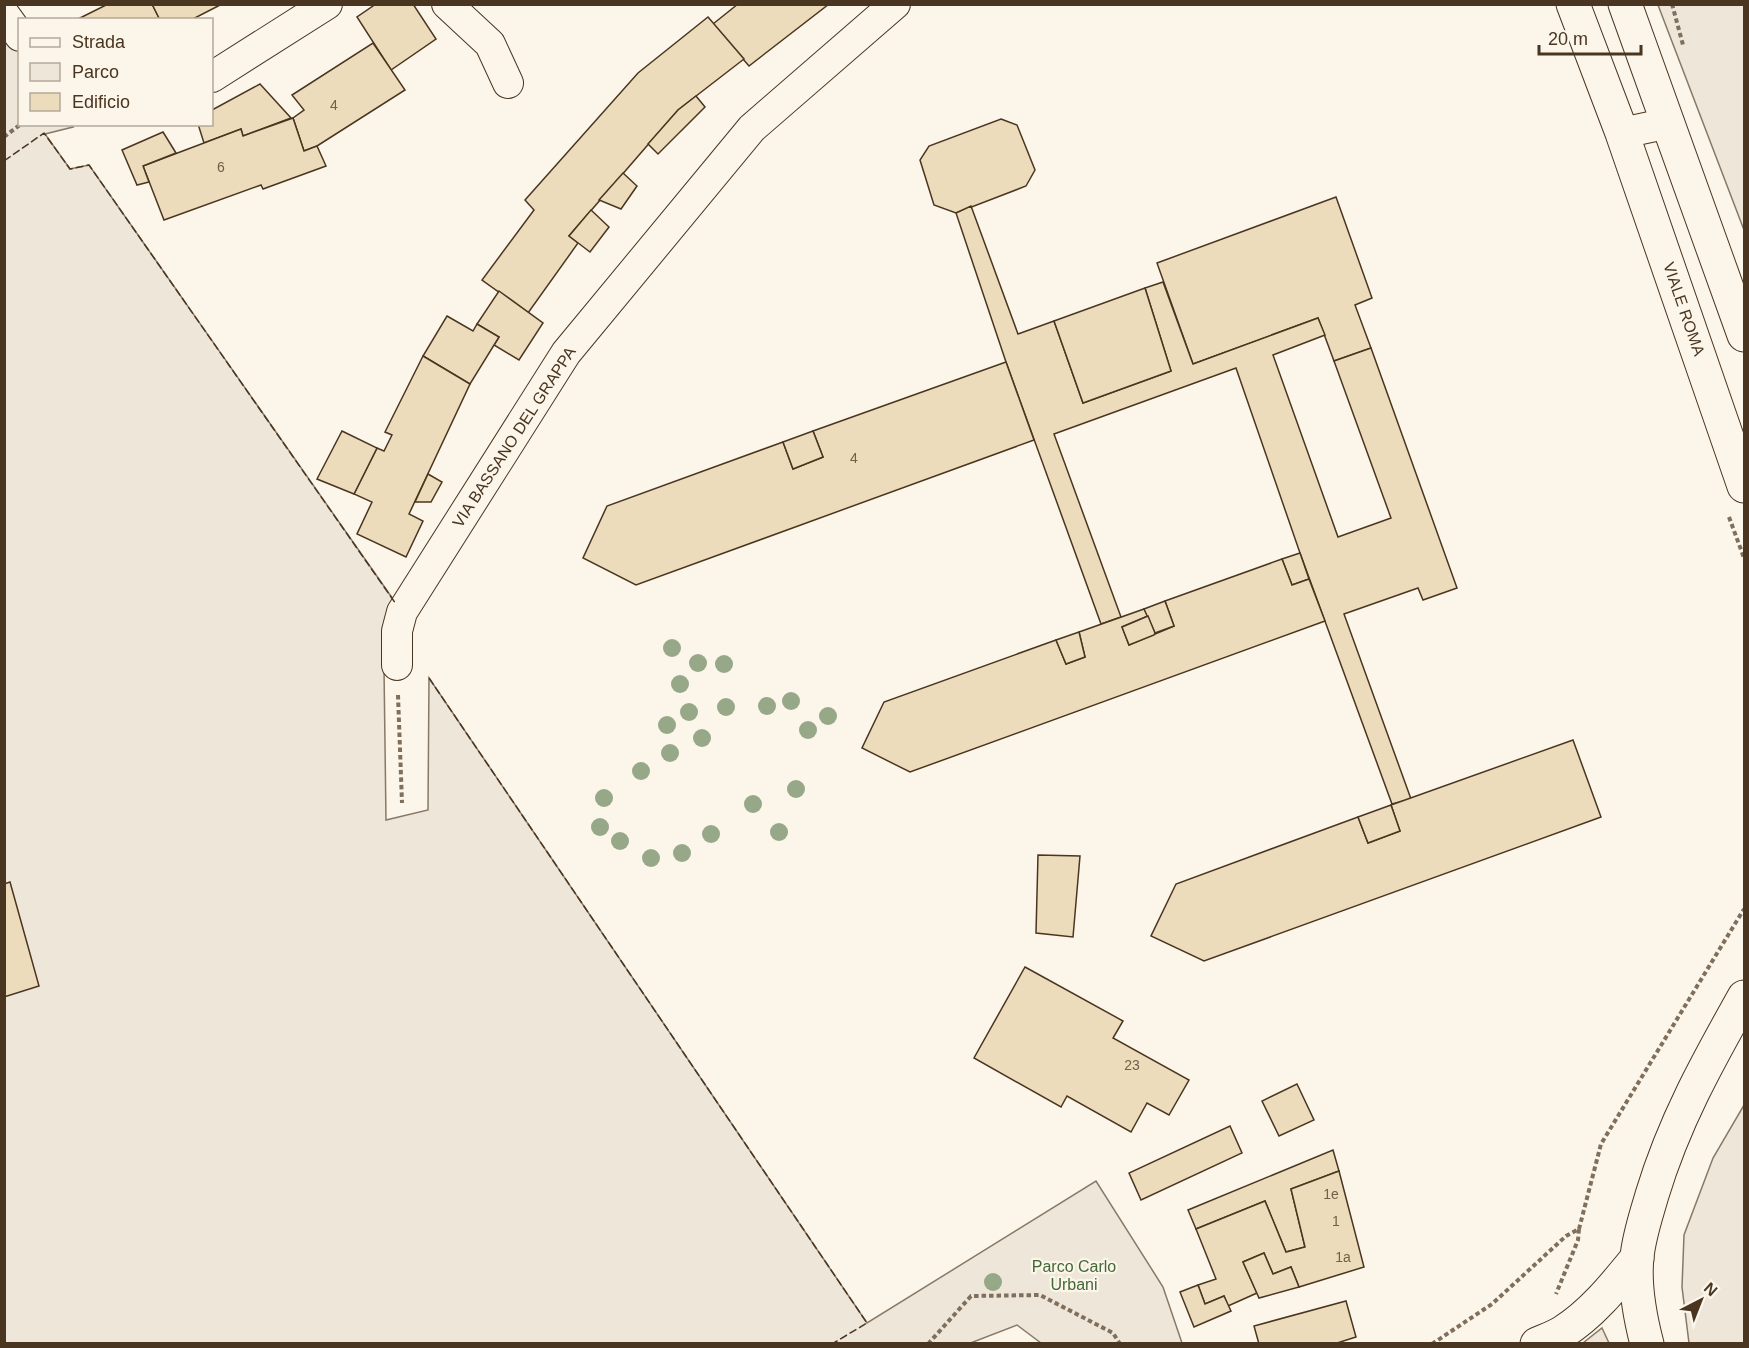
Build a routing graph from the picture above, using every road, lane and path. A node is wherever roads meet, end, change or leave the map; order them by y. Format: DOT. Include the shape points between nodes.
graph roads {
  1 [pos="327,4"];
  2 [pos="447,4"];
  3 [pos="895,4"];
  4 [pos="1573,4"];
  5 [pos="1625,4"];
  6 [pos="1672,4"];
  7 [pos="4,14"];
  8 [pos="18,33"];
  9 [pos="1683,45"];
  10 [pos="213,76"];
  11 [pos="508,83"];
  12 [pos="1669,123"];
  13 [pos="18,126"];
  14 [pos="1622,133"];
  15 [pos="4,137"];
  16 [pos="1744,335"];
  17 [pos="1744,486"];
  18 [pos="1728,515"];
  19 [pos="1744,558"];
  20 [pos="397,665"];
  21 [pos="402,803"];
  22 [pos="1744,909"];
  23 [pos="1744,997"];
  24 [pos="1579,1229"];
  25 [pos="1637,1258"];
  26 [pos="1556,1294"];
  27 [pos="928,1344"];
  28 [pos="1120,1344"];
  29 [pos="1432,1344"];
  30 [pos="1537,1344"];
  31 [pos="1647,1344"];
  1 -- 10 [label="street"];
  2 -- 11 [label="street" via="490,44"];
  3 -- 20 [label="street, VIA BASSANO DEL GRAPPA" via="752,128 566,353 402,612 397,631"];
  4 -- 14 [label="main road, VIALE ROMA"];
  5 -- 12 [label="main road"];
  6 -- 9 [label="path"];
  7 -- 8 [label="street"];
  12 -- 14 [label="street"];
  12 -- 16 [label="main road"];
  13 -- 15 [label="path"];
  14 -- 17 [label="main road, VIALE ROMA"];
  18 -- 19 [label="path"];
  20 -- 21 [label="path"];
  22 -- 24 [label="path" via="1600,1144"];
  23 -- 25 [label="main road" via="1698,1080 1664,1153"];
  24 -- 26 [label="path"];
  24 -- 29 [label="path" via="1566,1236 1492,1304"];
  25 -- 30 [label="main road" via="1609,1292 1578,1320"];
  25 -- 31 [label="main road"];
  27 -- 28 [label="path" via="971,1296 1040,1295 1113,1333"];
}
